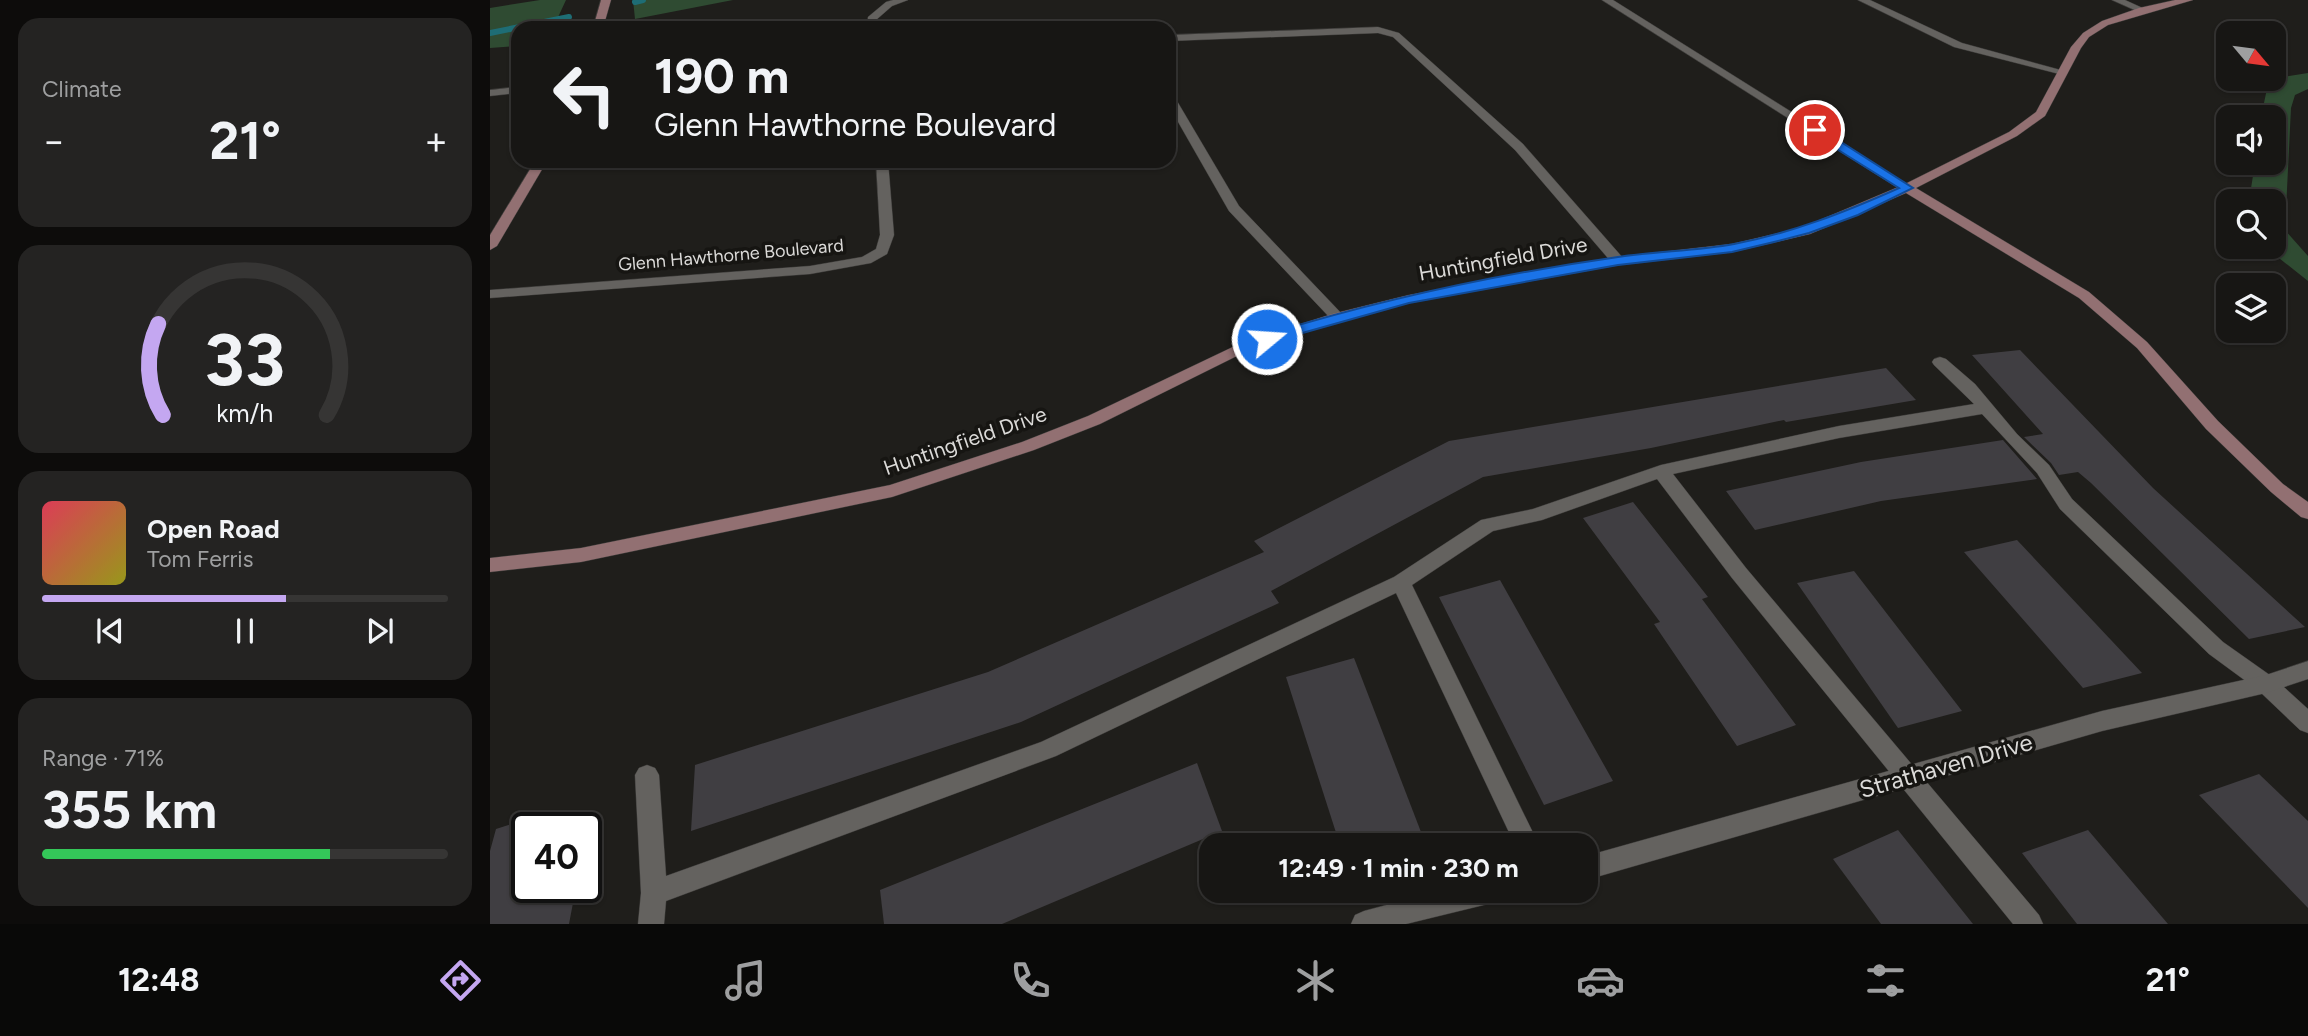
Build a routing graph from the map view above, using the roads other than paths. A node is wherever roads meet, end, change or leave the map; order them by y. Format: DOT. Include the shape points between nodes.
graph roads {
  1 [pos="606,0"];
  2 [pos="903,0"];
  3 [pos="1607,0"];
  4 [pos="1863,0"];
  5 [pos="2117,0"];
  6 [pos="2188,0"];
  7 [pos="2142,10"];
  8 [pos="600,21"];
  9 [pos="871,21"];
  10 [pos="1176,38"];
  11 [pos="2063,72"];
  12 [pos="511,91"];
  13 [pos="490,93"];
  14 [pos="1176,108"];
  15 [pos="537,168"];
  16 [pos="882,168"];
  17 [pos="1908,188"];
  18 [pos="490,246"];
  19 [pos="1618,261"];
  20 [pos="490,294"];
  21 [pos="1336,317"];
  22 [pos="1940,362"];
  23 [pos="1984,408"];
  24 [pos="1661,471"];
  25 [pos="2308,512"];
  26 [pos="490,565"];
  27 [pos="1401,582"];
  28 [pos="2308,670"];
  29 [pos="2266,684"];
  30 [pos="2308,723"];
  31 [pos="647,775"];
  32 [pos="1907,777"];
  33 [pos="1521,833"];
  34 [pos="1598,865"];
  35 [pos="654,893"];
  36 [pos="1441,903"];
  37 [pos="651,924"];
  38 [pos="1364,924"];
  39 [pos="2031,924"];
  1 -- 8 [label="street"];
  2 -- 9 [label="street" via="889,4"];
  3 -- 17 [label="street"];
  4 -- 11 [label="street" via="1958,45"];
  5 -- 7 [label="street"];
  6 -- 7 [label="street, Huntingfield Drive"];
  7 -- 11 [label="street, Huntingfield Drive" via="2086,35"];
  10 -- 19 [label="street" via="1378,30 1395,35 1519,147"];
  11 -- 17 [label="street, Huntingfield Drive" via="2041,114"];
  12 -- 13 [label="street"];
  14 -- 21 [label="street" via="1234,208"];
  15 -- 18 [label="street"];
  16 -- 20 [label="street, Glenn Hawthorne Boulevard" via="887,235 882,251 866,260 810,270"];
  17 -- 19 [label="street, Huntingfield Drive" via="1842,217 1774,239"];
  17 -- 25 [label="street" via="2084,295 2142,345 2212,425"];
  19 -- 21 [label="street, Huntingfield Drive"];
  21 -- 26 [label="street, Huntingfield Drive" via="1244,346 1028,446 892,491 581,555"];
  22 -- 23 [label="street"];
  23 -- 24 [label="street" via="1839,432"];
  23 -- 29 [label="street" via="2043,469 2067,504 2216,648"];
  24 -- 27 [label="street" via="1535,515 1488,525"];
  24 -- 32 [label="street"];
  27 -- 33 [label="street"];
  27 -- 35 [label="street" via="1048,749"];
  28 -- 29 [label="street, Strathaven Drive"];
  29 -- 30 [label="street"];
  29 -- 32 [label="street, Strathaven Drive" via="2102,721"];
  31 -- 35 [label="street"];
  32 -- 34 [label="street, Strathaven Drive"];
  32 -- 39 [label="street"];
  35 -- 37 [label="street"];
  36 -- 38 [label="street"];
}
